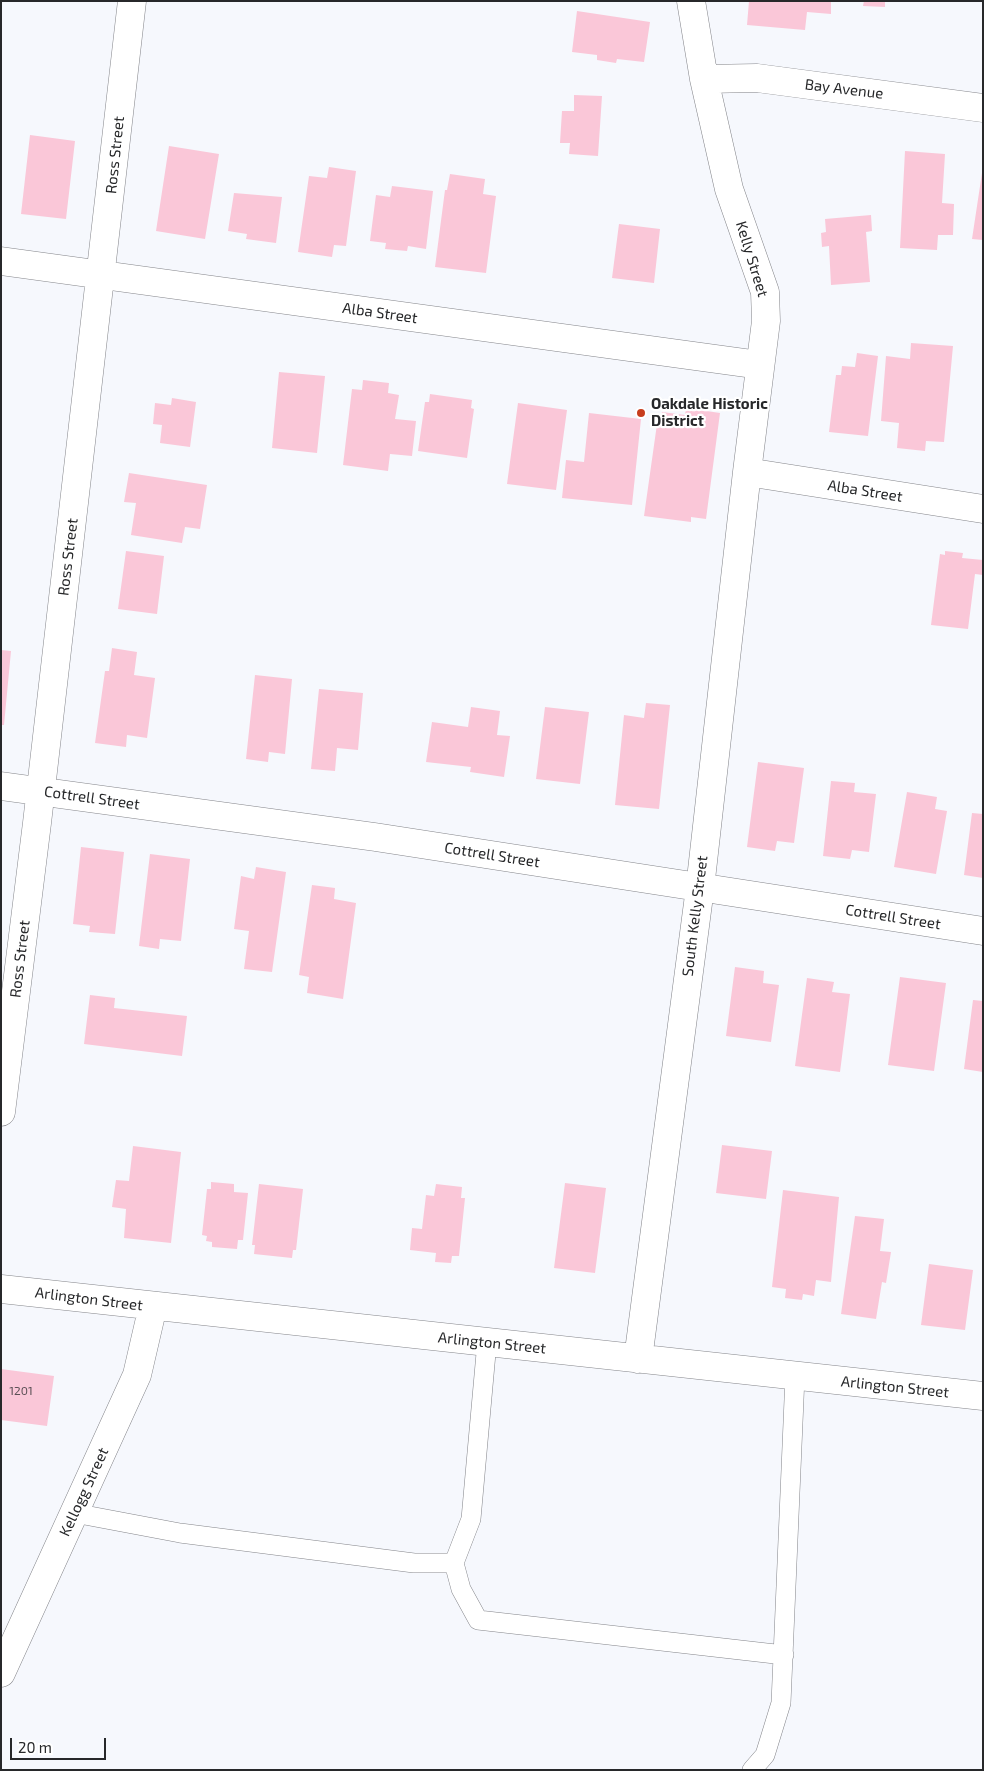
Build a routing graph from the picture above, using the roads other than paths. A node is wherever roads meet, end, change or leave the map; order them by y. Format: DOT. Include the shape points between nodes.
graph roads {
  1 [pos="132,1"];
  2 [pos="691,1"];
  3 [pos="704,78"];
  4 [pos="983,108"];
  5 [pos="1,261"];
  6 [pos="101,275"];
  7 [pos="760,365"];
  8 [pos="746,472"];
  9 [pos="983,510"];
  10 [pos="1,786"];
  11 [pos="41,791"];
  12 [pos="700,888"];
  13 [pos="983,931"];
  14 [pos="1,1112"];
  15 [pos="1,1289"];
  16 [pos="153,1306"];
  17 [pos="487,1342"];
  18 [pos="638,1359"];
  19 [pos="795,1376"];
  20 [pos="983,1396"];
  21 [pos="74,1513"];
  22 [pos="454,1563"];
  23 [pos="784,1655"];
  24 [pos="1,1673"];
  25 [pos="752,1770"];
  1 -- 6 [label="street, Ross Street"];
  2 -- 3 [label="street, Kelly Street"];
  3 -- 4 [label="street, Bay Avenue" via="757,78"];
  3 -- 7 [label="street, Kelly Street" via="729,189 765,292 766,321"];
  5 -- 6 [label="street, Alba Street"];
  6 -- 7 [label="street, Alba Street"];
  6 -- 11 [label="street, Ross Street"];
  7 -- 8 [label="street, Kelly Street"];
  8 -- 9 [label="street, Alba Street"];
  8 -- 12 [label="street, South Kelly Street"];
  10 -- 11 [label="street, Cottrell Street"];
  11 -- 12 [label="street, Cottrell Street" via="376,837"];
  11 -- 14 [label="street, Ross Street"];
  12 -- 13 [label="street, Cottrell Street"];
  12 -- 18 [label="street, South Kelly Street"];
  15 -- 16 [label="street, Arlington Street"];
  16 -- 17 [label="street, Arlington Street"];
  16 -- 21 [label="street, Kellogg Street" via="137,1375"];
  17 -- 18 [label="street, Arlington Street"];
  17 -- 22 [label="lane" via="472,1519"];
  18 -- 19 [label="street, Arlington Street"];
  19 -- 20 [label="street, Arlington Street"];
  19 -- 23 [label="lane"];
  21 -- 22 [label="lane" via="180,1533 414,1563"];
  21 -- 24 [label="street, Kellogg Street"];
  22 -- 23 [label="lane" via="461,1589 478,1620"];
  23 -- 25 [label="lane" via="781,1703 765,1755"];
}
